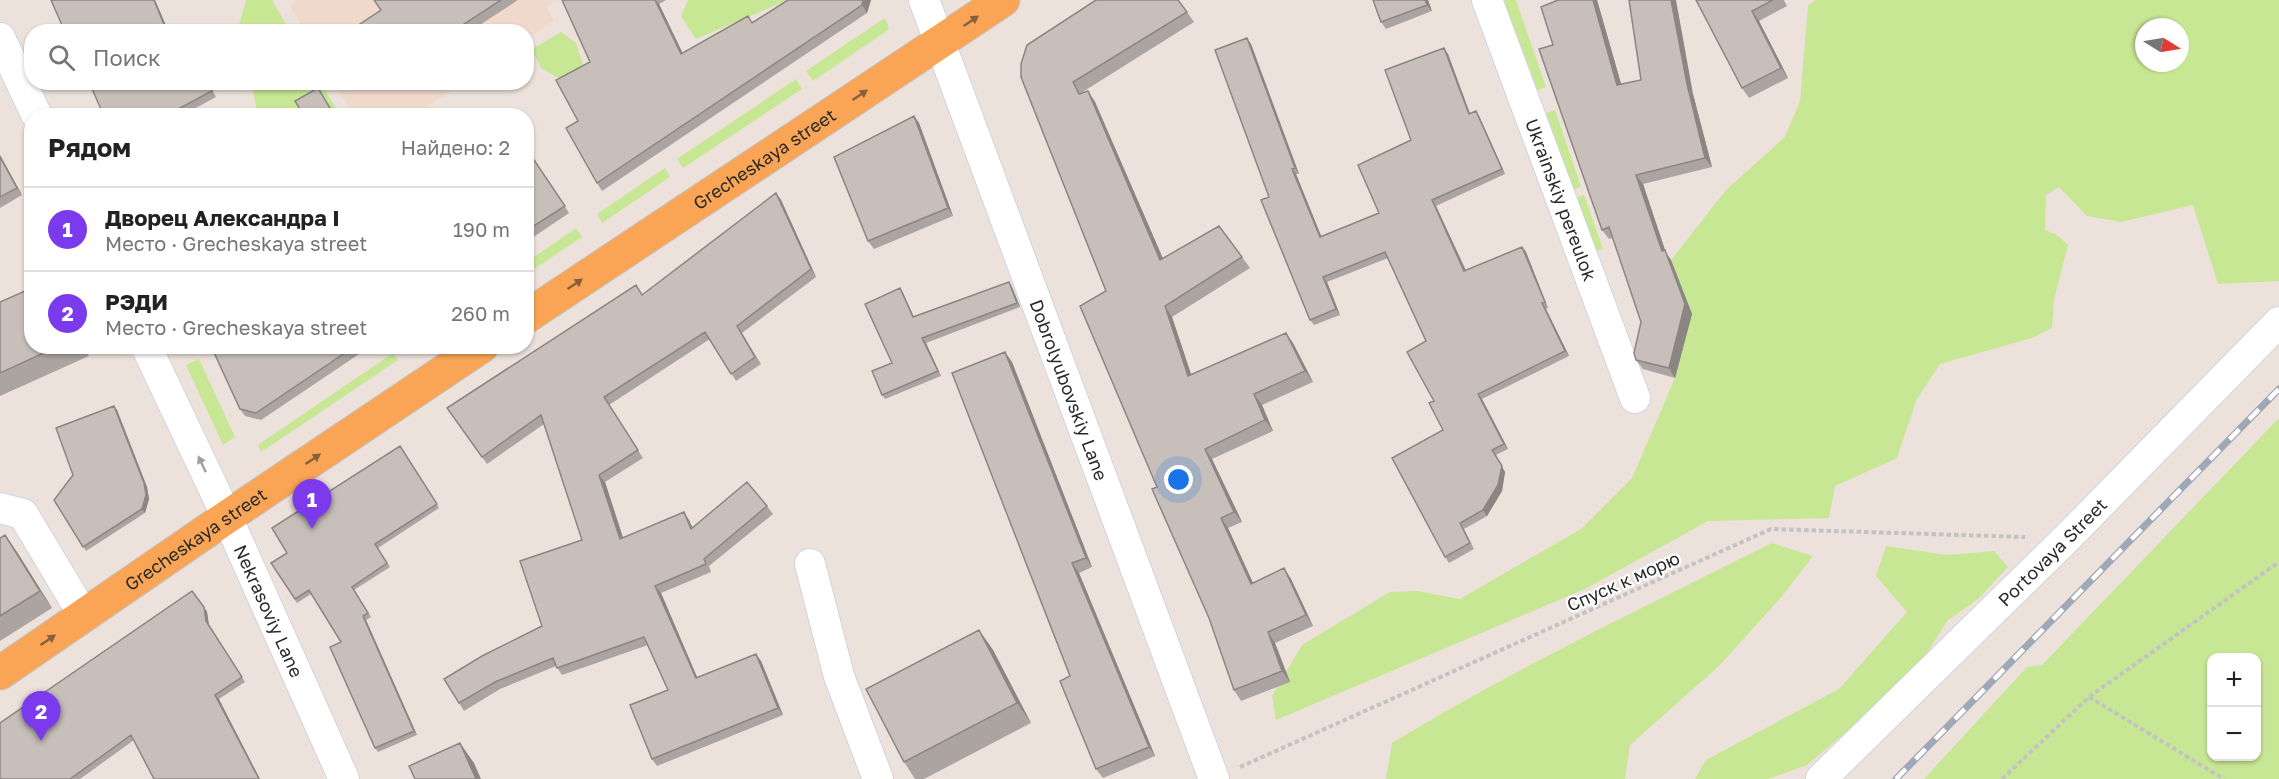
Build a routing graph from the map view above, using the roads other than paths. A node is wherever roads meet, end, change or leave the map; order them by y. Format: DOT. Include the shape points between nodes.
graph roads {
  1 [pos="924,0"];
  2 [pos="1003,0"];
  3 [pos="1487,0"];
  4 [pos="0,38"];
  5 [pos="940,42"];
  6 [pos="24,89"];
  7 [pos="25,90"];
  8 [pos="33,108"];
  9 [pos="534,312"];
  10 [pos="2279,322"];
  11 [pos="150,354"];
  12 [pos="470,354"];
  13 [pos="1635,398"];
  14 [pos="0,508"];
  15 [pos="227,516"];
  16 [pos="810,564"];
  17 [pos="84,616"];
  18 [pos="0,673"];
  19 [pos="1215,778"];
  20 [pos="344,779"];
  21 [pos="878,779"];
  22 [pos="1821,779"];
  1 -- 5 [label="street, Dobrolyubovskiy Lane"];
  5 -- 2 [label="main road, Grecheskaya street, one-way"];
  3 -- 13 [label="street, Ukrainskiy pereulok"];
  4 -- 6 [label="street"];
  9 -- 5 [label="main road, Grecheskaya street, one-way"];
  5 -- 19 [label="street, Dobrolyubovskiy Lane"];
  7 -- 8 [label="street"];
  10 -- 22 [label="street, Portovaya Street" via="2067,538"];
  15 -- 11 [label="street, Nekrasoviy Lane, one-way"];
  15 -- 12 [label="main road, Grecheskaya street, one-way"];
  14 -- 17 [label="street" via="23,514"];
  15 -- 17 [label="main road, Grecheskaya street"];
  15 -- 20 [label="street, Nekrasoviy Lane"];
  16 -- 21 [label="street" via="839,676"];
  18 -- 17 [label="main road, Grecheskaya street, one-way"];
}
